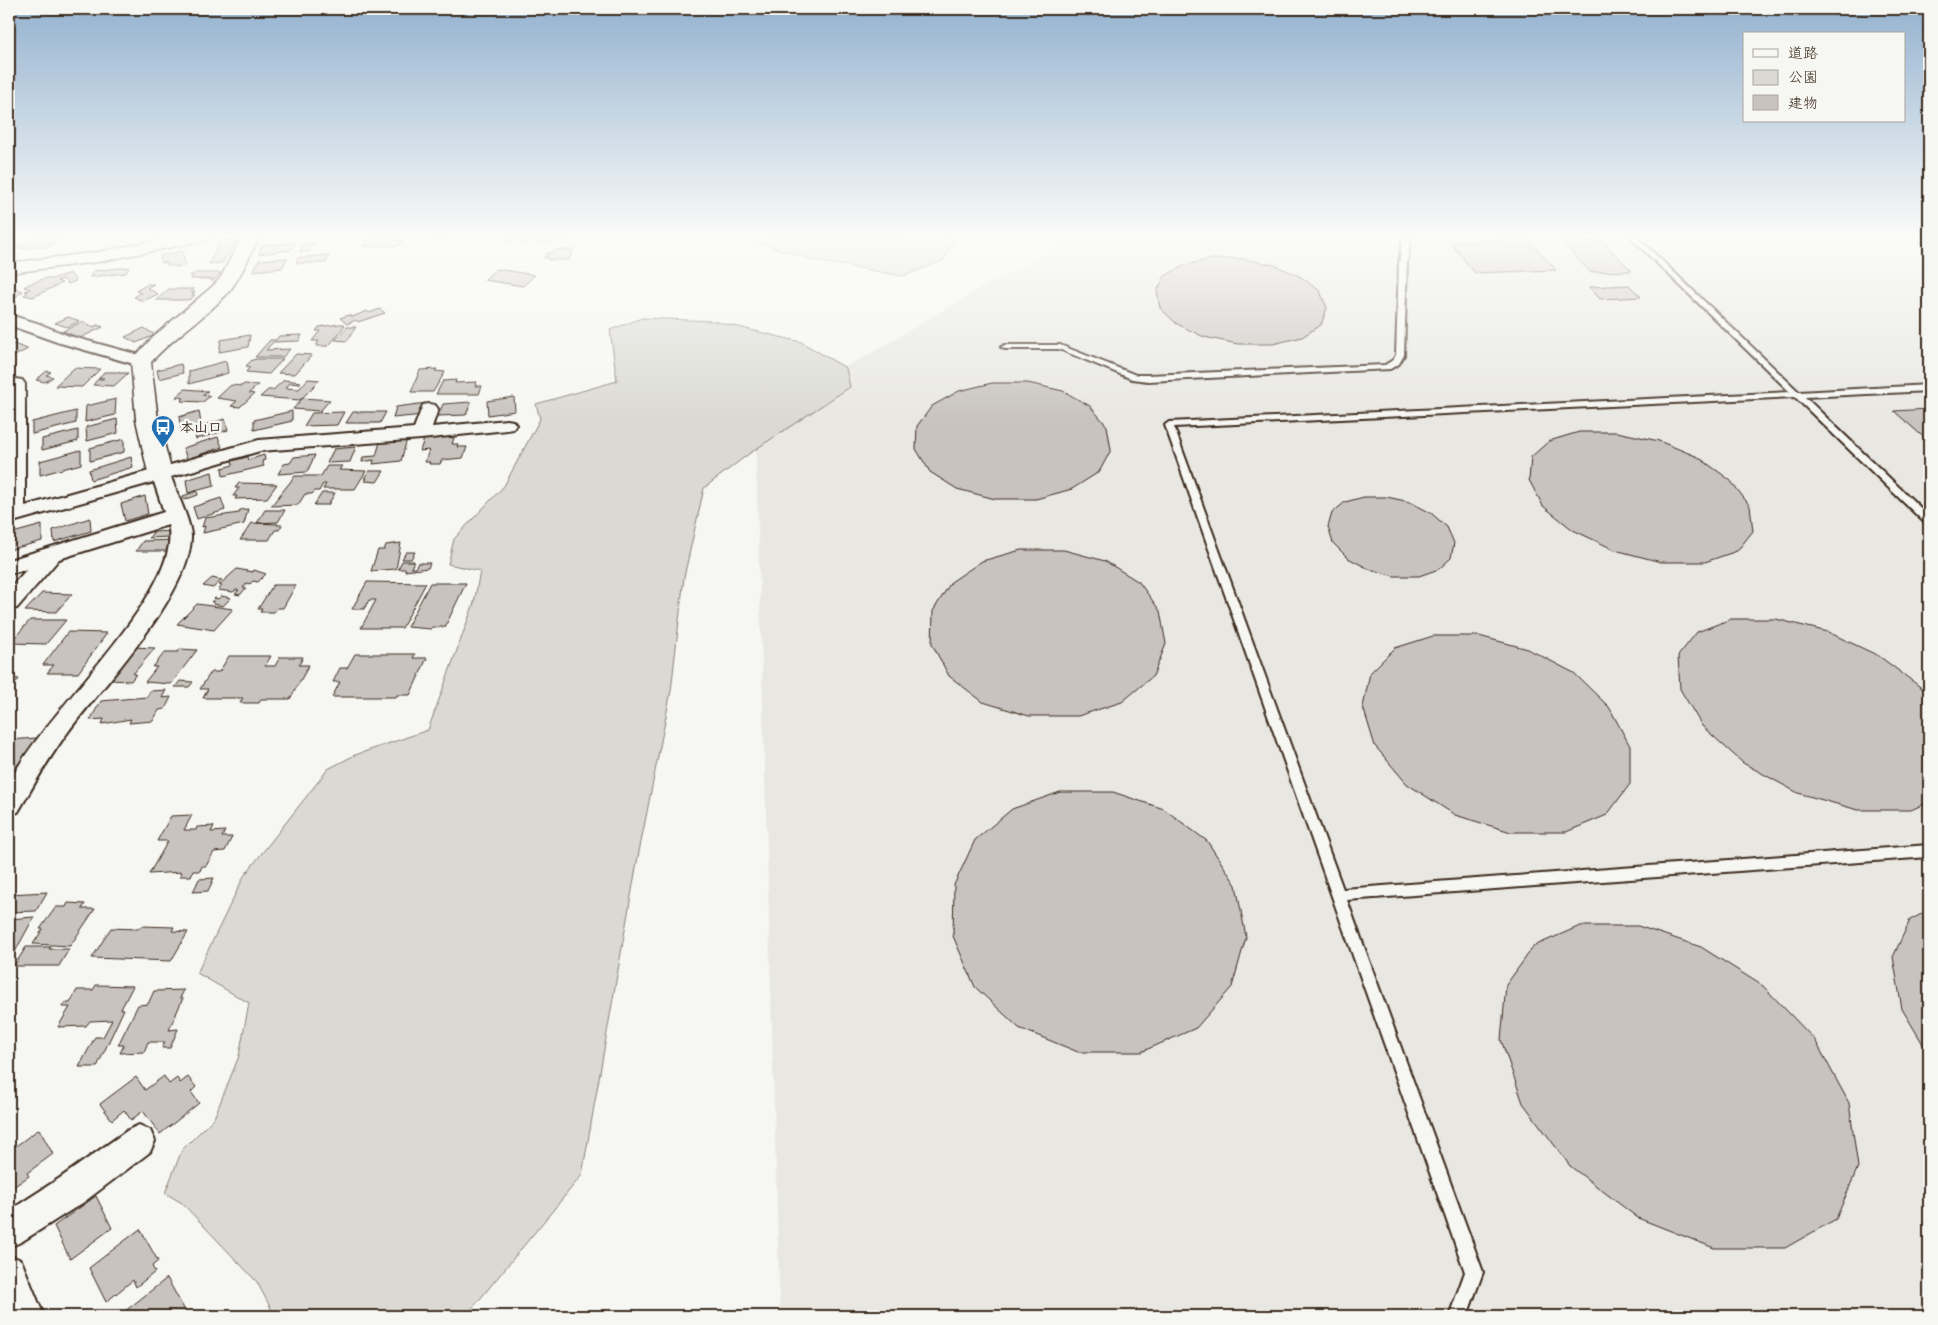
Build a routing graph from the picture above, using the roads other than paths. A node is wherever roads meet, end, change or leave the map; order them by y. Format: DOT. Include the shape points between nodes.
graph roads {
  1 [pos="212,298"];
  2 [pos="1402,298"];
  3 [pos="1696,298"];
  4 [pos="9,320"];
  5 [pos="1005,347"];
  6 [pos="141,361"];
  7 [pos="9,382"];
  8 [pos="1929,388"];
  9 [pos="1797,395"];
  10 [pos="429,409"];
  11 [pos="507,424"];
  12 [pos="421,434"];
  13 [pos="160,473"];
  14 [pos="12,516"];
  15 [pos="174,516"];
  16 [pos="1929,521"];
  17 [pos="51,554"];
  18 [pos="9,567"];
  19 [pos="9,603"];
  20 [pos="11,798"];
  21 [pos="1929,852"];
  22 [pos="1338,895"];
  23 [pos="140,1141"];
  24 [pos="9,1230"];
  25 [pos="9,1272"];
  26 [pos="27,1316"];
  27 [pos="1458,1316"];
  1 -- 6 [label="street"];
  2 -- 5 [label="lane" via="1400,355 1388,367 1148,378 1135,377 1060,347"];
  3 -- 9 [label="lane"];
  4 -- 6 [label="street"];
  6 -- 13 [label="street" via="148,420"];
  7 -- 14 [label="street" via="16,384"];
  8 -- 9 [label="lane"];
  9 -- 16 [label="lane"];
  9 -- 22 [label="lane" via="1169,425"];
  10 -- 12 [label="street"];
  11 -- 12 [label="street"];
  12 -- 13 [label="street" via="259,446"];
  13 -- 14 [label="street"];
  13 -- 15 [label="street"];
  15 -- 17 [label="street"];
  15 -- 20 [label="street" via="181,542 174,568 163,589 127,641 59,727"];
  17 -- 18 [label="street"];
  17 -- 19 [label="street"];
  21 -- 22 [label="lane"];
  22 -- 27 [label="lane" via="1474,1272"];
  23 -- 24 [label="street"];
  25 -- 26 [label="street"];
}
